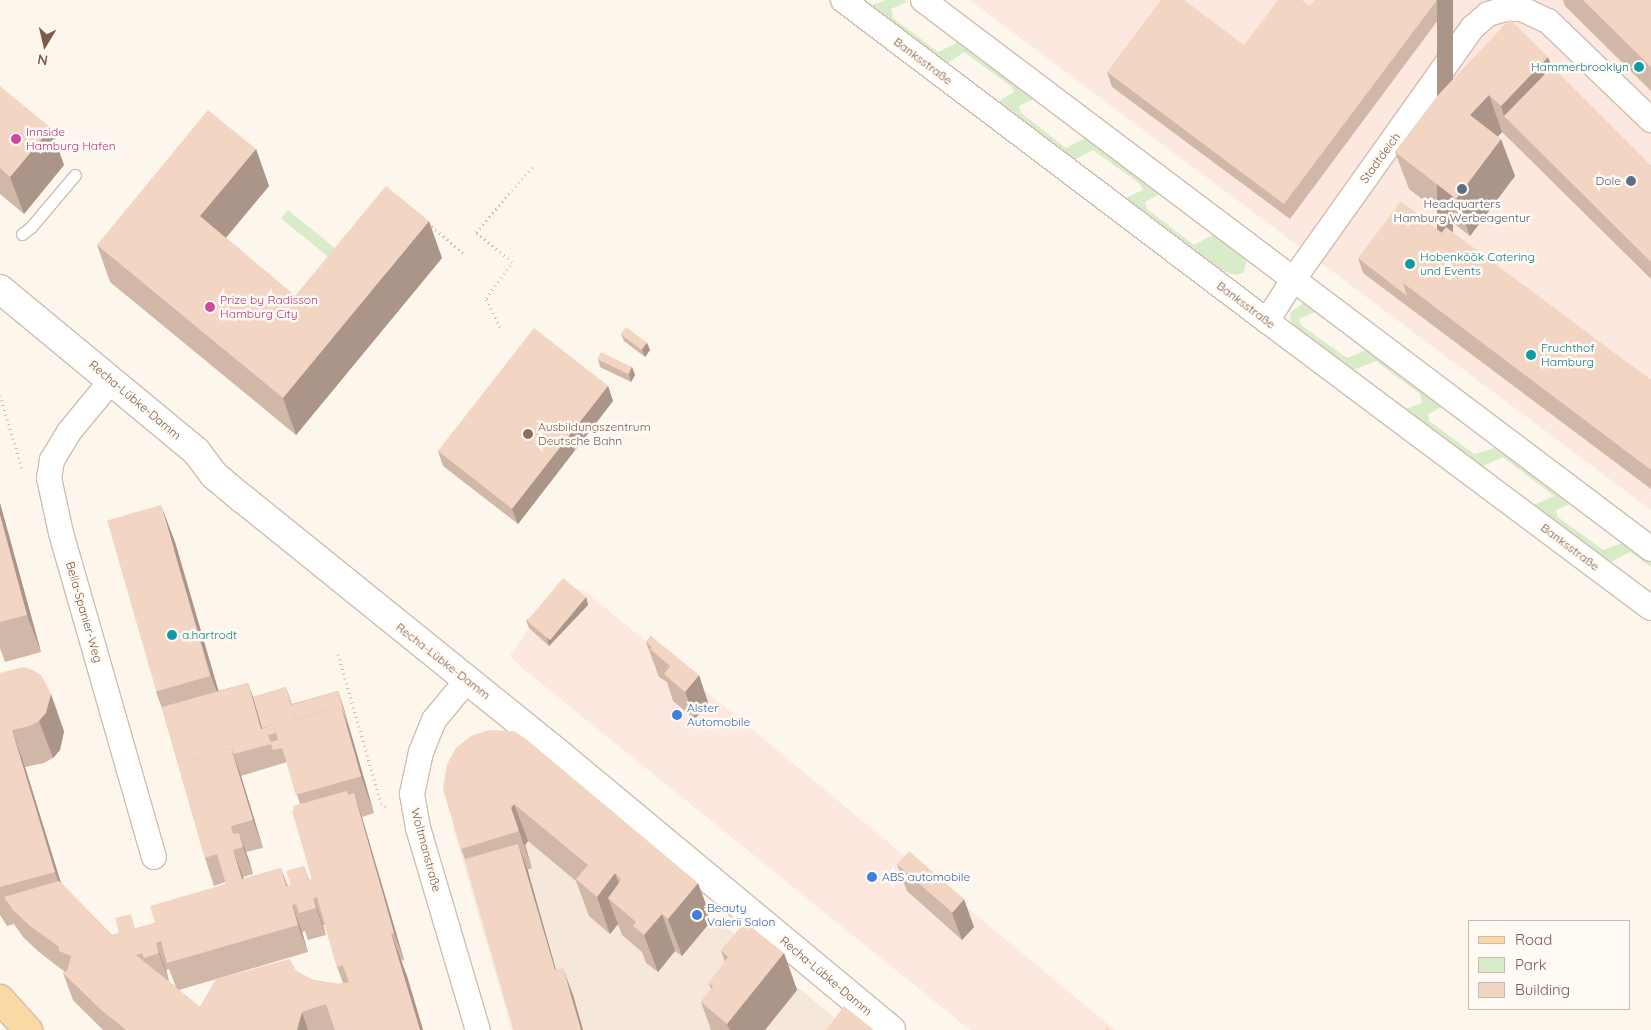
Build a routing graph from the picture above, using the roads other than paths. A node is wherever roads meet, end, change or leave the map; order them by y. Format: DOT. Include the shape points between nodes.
graph roads {
  1 [pos="843,0"];
  2 [pos="923,0"];
  3 [pos="1503,4"];
  4 [pos="1651,120"];
  5 [pos="75,175"];
  6 [pos="22,234"];
  7 [pos="1293,280"];
  8 [pos="0,289"];
  9 [pos="1267,321"];
  10 [pos="111,381"];
  11 [pos="1651,550"];
  12 [pos="1651,608"];
  13 [pos="467,680"];
  14 [pos="154,857"];
  15 [pos="0,999"];
  16 [pos="28,1030"];
  17 [pos="478,1030"];
  18 [pos="891,1030"];
  1 -- 9 [label="street, Banksstraße"];
  2 -- 7 [label="street"];
  3 -- 4 [label="street, Stadtdeich" via="1522,8 1548,21"];
  3 -- 7 [label="street, Stadtdeich" via="1472,28"];
  5 -- 6 [label="lane"];
  7 -- 9 [label="street, Stadtdeich"];
  7 -- 11 [label="street"];
  8 -- 10 [label="main road, Recha-Lübke-Damm"];
  9 -- 12 [label="street, Banksstraße"];
  10 -- 13 [label="main road, Recha-Lübke-Damm" via="196,451 214,476"];
  10 -- 14 [label="street, Bella-Spanier-Weg" via="69,432 52,460 49,478"];
  13 -- 17 [label="street, Woltmanstraße" via="434,720 421,752 412,794 418,828"];
  13 -- 18 [label="main road, Recha-Lübke-Damm" via="865,1014"];
  15 -- 16 [label="main road"];
}
